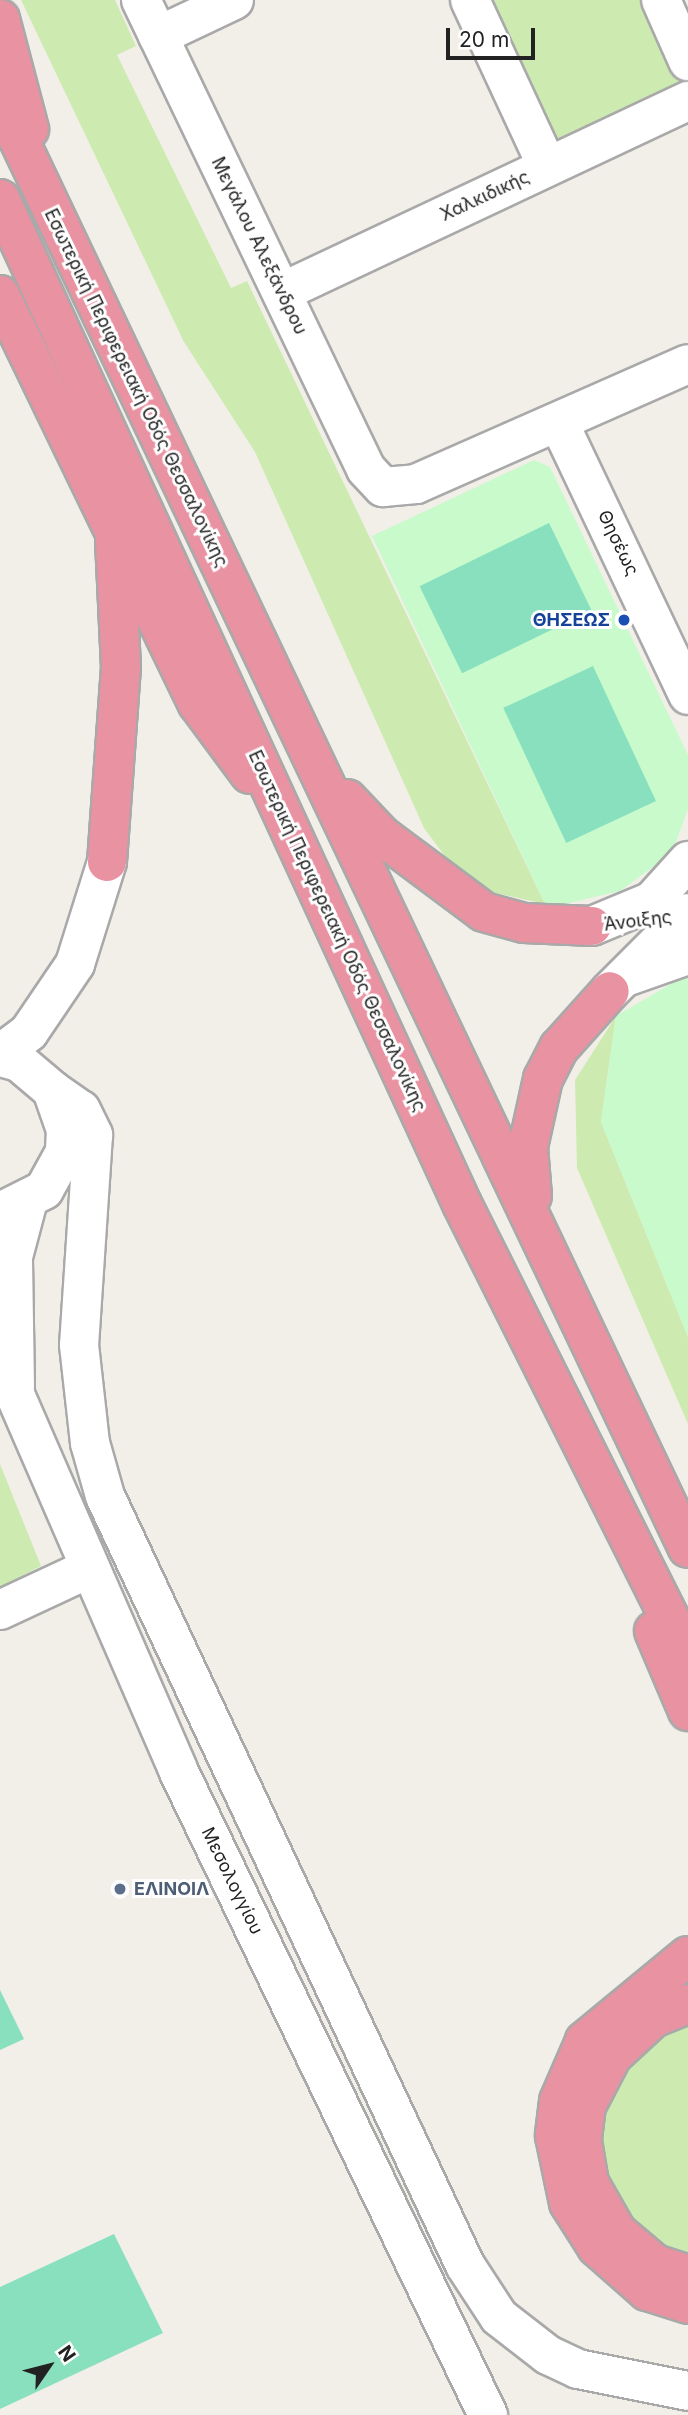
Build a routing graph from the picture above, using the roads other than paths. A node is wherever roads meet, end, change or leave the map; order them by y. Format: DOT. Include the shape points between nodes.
graph roads {
  1 [pos="141,0"];
  2 [pos="234,0"];
  3 [pos="470,0"];
  4 [pos="661,0"];
  5 [pos="0,19"];
  6 [pos="158,36"];
  7 [pos="688,61"];
  8 [pos="0,100"];
  9 [pos="688,101"];
  10 [pos="547,166"];
  11 [pos="0,200"];
  12 [pos="46,203"];
  13 [pos="282,292"];
  14 [pos="0,295"];
  15 [pos="688,364"];
  16 [pos="559,423"];
  17 [pos="114,525"];
  18 [pos="684,681"];
  19 [pos="323,773"];
  20 [pos="285,816"];
  21 [pos="688,861"];
  22 [pos="107,862"];
  23 [pos="686,914"];
  24 [pos="592,926"];
  25 [pos="688,955"];
  26 [pos="610,991"];
  27 [pos="0,1055"];
  28 [pos="52,1090"];
  29 [pos="13,1208"];
  30 [pos="541,1236"];
  31 [pos="0,1360"];
  32 [pos="15,1396"];
  33 [pos="597,1478"];
  34 [pos="688,1548"];
  35 [pos="88,1569"];
  36 [pos="0,1610"];
  37 [pos="688,1655"];
  38 [pos="688,1711"];
  39 [pos="688,1956"];
  40 [pos="688,2004"];
  41 [pos="688,2276"];
  42 [pos="688,2304"];
  43 [pos="688,2392"];
  44 [pos="493,2413"];
  1 -- 6 [label="street, Μεγάλου Αλεξάνδρου"];
  2 -- 6 [label="street"];
  3 -- 10 [label="street"];
  4 -- 7 [label="street"];
  5 -- 12 [label="highway"];
  6 -- 13 [label="street, Μεγάλου Αλεξάνδρου"];
  8 -- 12 [label="highway, Εσωτερική Περιφερειακή Οδός Θεσσαλονίκης"];
  9 -- 10 [label="street, Χαλκιδικής"];
  10 -- 13 [label="street, Χαλκιδικής"];
  11 -- 20 [label="highway, Εσωτερική Περιφερειακή Οδός Θεσσαλονίκης"];
  12 -- 19 [label="highway, Εσωτερική Περιφερειακή Οδός Θεσσαλονίκης"];
  13 -- 16 [label="street, Μεγάλου Αλεξάνδρου" via="366,468 383,487 416,484"];
  14 -- 17 [label="highway"];
  15 -- 16 [label="street"];
  16 -- 18 [label="street, Θησέως"];
  17 -- 20 [label="highway" via="210,725"];
  17 -- 22 [label="highway" via="121,668"];
  19 -- 24 [label="highway" via="382,836 476,907 524,923"];
  19 -- 30 [label="highway, Εσωτερική Περιφερειακή Οδός Θεσσαλονίκης"];
  20 -- 33 [label="highway, Εσωτερική Περιφερειακή Οδός Θεσσαλονίκης" via="462,1204"];
  21 -- 24 [label="street" via="652,901"];
  22 -- 27 [label="street" via="75,964 29,1031"];
  23 -- 24 [label="street, Άνοιξης"];
  23 -- 26 [label="street, Άνοιξης"];
  25 -- 26 [label="street" via="638,970"];
  26 -- 30 [label="highway" via="559,1048 543,1079 528,1147"];
  27 -- 28 [label="street" via="19,1062"];
  28 -- 29 [label="street" via="62,1109 65,1152 57,1173"];
  28 -- 43 [label="street" via="81,1110 93,1135 82,1298 85,1416 123,1546 470,2274 499,2317 548,2355 578,2370"];
  29 -- 32 [label="street, Μεσολογγίου"];
  30 -- 34 [label="highway, Εσωτερική Περιφερειακή Οδός Θεσσαλονίκης"];
  31 -- 32 [label="street, Μεσολογγίου"];
  32 -- 35 [label="street, Μεσολογγίου"];
  33 -- 37 [label="highway, Εσωτερική Περιφερειακή Οδός Θεσσαλονίκης"];
  33 -- 38 [label="highway"];
  35 -- 36 [label="street"];
  35 -- 44 [label="street, Μεσολογγίου" via="178,1770"];
  39 -- 42 [label="highway" via="585,2041 559,2101 555,2136 569,2203 597,2247 647,2291"];
  40 -- 41 [label="highway" via="653,2018 612,2056 586,2106 582,2141 589,2183 617,2232 655,2264"];
}
